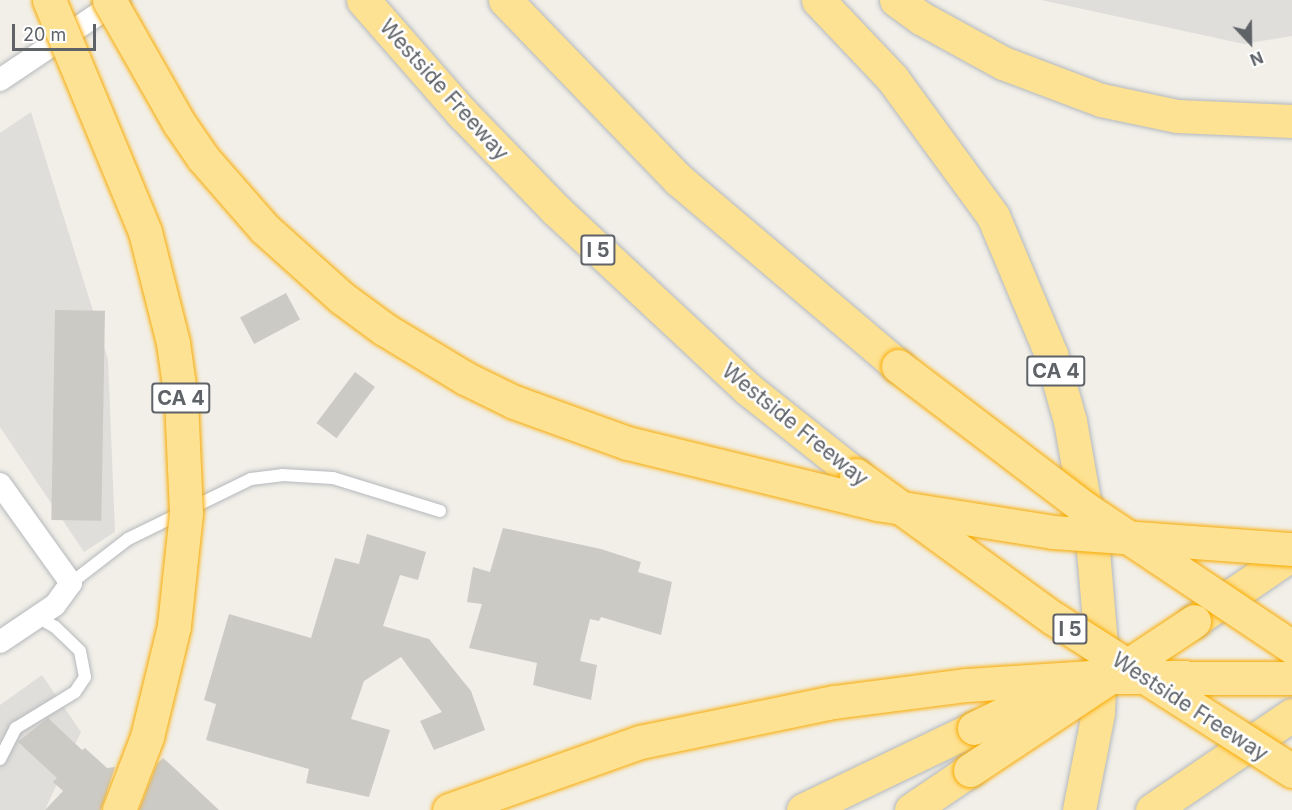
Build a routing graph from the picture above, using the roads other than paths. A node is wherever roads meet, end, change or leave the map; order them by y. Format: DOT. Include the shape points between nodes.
graph roads {
  1 [pos="49,0"];
  2 [pos="109,0"];
  3 [pos="119,0"];
  4 [pos="363,0"];
  5 [pos="505,0"];
  6 [pos="818,0"];
  7 [pos="896,0"];
  8 [pos="0,80"];
  9 [pos="1292,121"];
  10 [pos="0,484"];
  11 [pos="440,511"];
  12 [pos="1292,549"];
  13 [pos="1292,554"];
  14 [pos="71,584"];
  15 [pos="38,617"];
  16 [pos="1194,621"];
  17 [pos="0,642"];
  18 [pos="1292,646"];
  19 [pos="1292,678"];
  20 [pos="1292,715"];
  21 [pos="0,759"];
  22 [pos="1292,771"];
  23 [pos="1175,800"];
  24 [pos="119,810"];
  25 [pos="449,810"];
  26 [pos="803,810"];
  27 [pos="911,810"];
  28 [pos="1079,810"];
  29 [pos="1152,810"];
  1 -- 24 [label="highway, CA 4, bridge" via="145,232 168,320 181,399 186,513 174,626 147,736"];
  2 -- 12 [label="highway, bridge" via="179,123 203,158 265,229 333,291 384,329 465,378 514,402 627,443 876,504 1053,532"];
  3 -- 8 [label="street"];
  4 -- 22 [label="highway, Westside Freeway / I 5, bridge" via="462,113 556,210 748,389 856,475 1053,618"];
  5 -- 18 [label="highway, bridge" via="679,180 898,366 1083,507"];
  6 -- 28 [label="highway, CA 4" via="892,78 993,216 1051,354 1070,421 1093,551 1101,644 1098,712"];
  7 -- 9 [label="highway" via="956,39 1003,63 1101,100 1177,116"];
  10 -- 14 [label="street"];
  11 -- 14 [label="lane" via="333,478 282,475 251,479 128,538"];
  13 -- 16 [label="highway"];
  14 -- 15 [label="street"];
  15 -- 17 [label="street"];
  15 -- 21 [label="lane" via="80,651 85,677 75,692 16,728"];
  16 -- 26 [label="highway, bridge"];
  16 -- 27 [label="highway, bridge"];
  19 -- 25 [label="highway, bridge" via="1091,677 967,685 834,702 640,742"];
  20 -- 23 [label="highway"];
  23 -- 29 [label="highway"];
}
